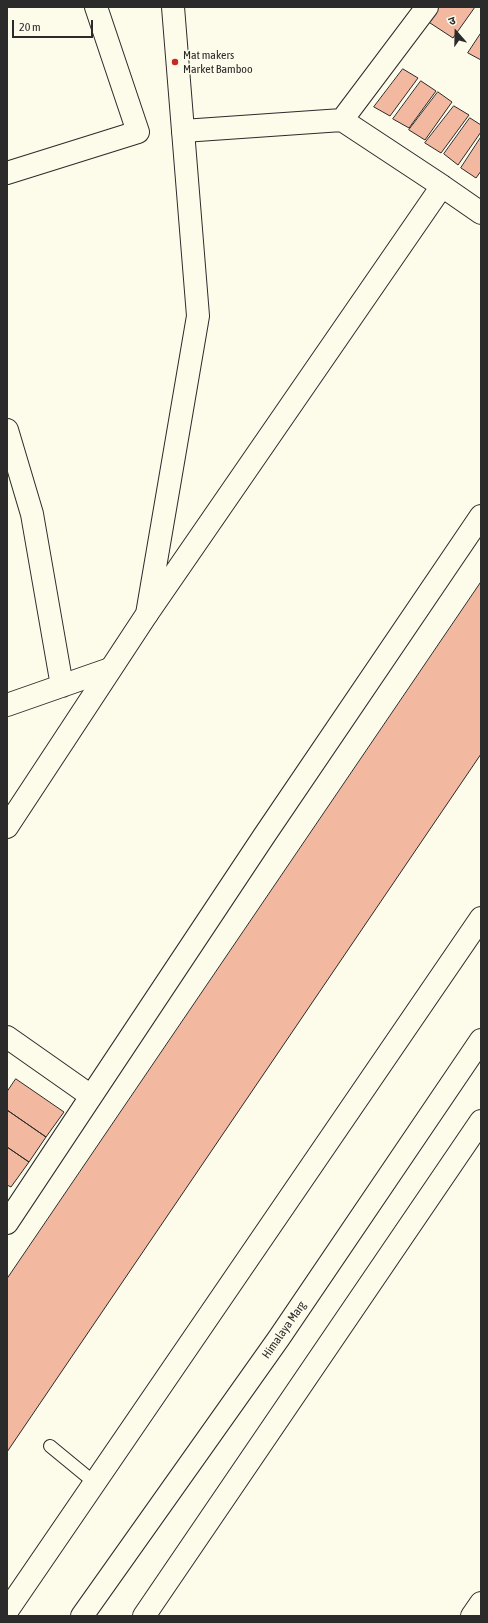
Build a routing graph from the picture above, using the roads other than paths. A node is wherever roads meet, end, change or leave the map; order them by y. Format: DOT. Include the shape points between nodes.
graph roads {
  1 [pos="96,7"];
  2 [pos="173,7"];
  3 [pos="427,7"];
  4 [pos="342,120"];
  5 [pos="183,131"];
  6 [pos="7,173"];
  7 [pos="442,186"];
  8 [pos="481,213"];
  9 [pos="7,430"];
  10 [pos="481,516"];
  11 [pos="147,614"];
  12 [pos="110,669"];
  13 [pos="62,686"];
  14 [pos="7,705"];
  15 [pos="7,827"];
  16 [pos="481,918"];
  17 [pos="7,1037"];
  18 [pos="481,1040"];
  19 [pos="91,1096"];
  20 [pos="481,1121"];
  21 [pos="7,1223"];
  22 [pos="50,1446"];
  23 [pos="95,1483"];
  24 [pos="481,1603"];
  25 [pos="7,1611"];
  26 [pos="82,1616"];
  27 [pos="144,1616"];
  28 [pos="472,1616"];
  1 -- 6 [label="street" via="138,132"];
  2 -- 5 [label="street"];
  3 -- 4 [label="street"];
  4 -- 5 [label="street"];
  4 -- 7 [label="street"];
  5 -- 11 [label="street" via="198,316"];
  7 -- 8 [label="street"];
  7 -- 11 [label="street"];
  9 -- 13 [label="street" via="32,514"];
  10 -- 19 [label="street"];
  11 -- 12 [label="street"];
  12 -- 13 [label="street"];
  12 -- 15 [label="street"];
  13 -- 14 [label="street"];
  16 -- 23 [label="street"];
  17 -- 19 [label="street"];
  18 -- 26 [label="street, Himalaya Marg" via="279,1338"];
  19 -- 21 [label="street"];
  20 -- 27 [label="street"];
  22 -- 23 [label="lane"];
  23 -- 25 [label="street"];
  24 -- 28 [label="street"];
}
